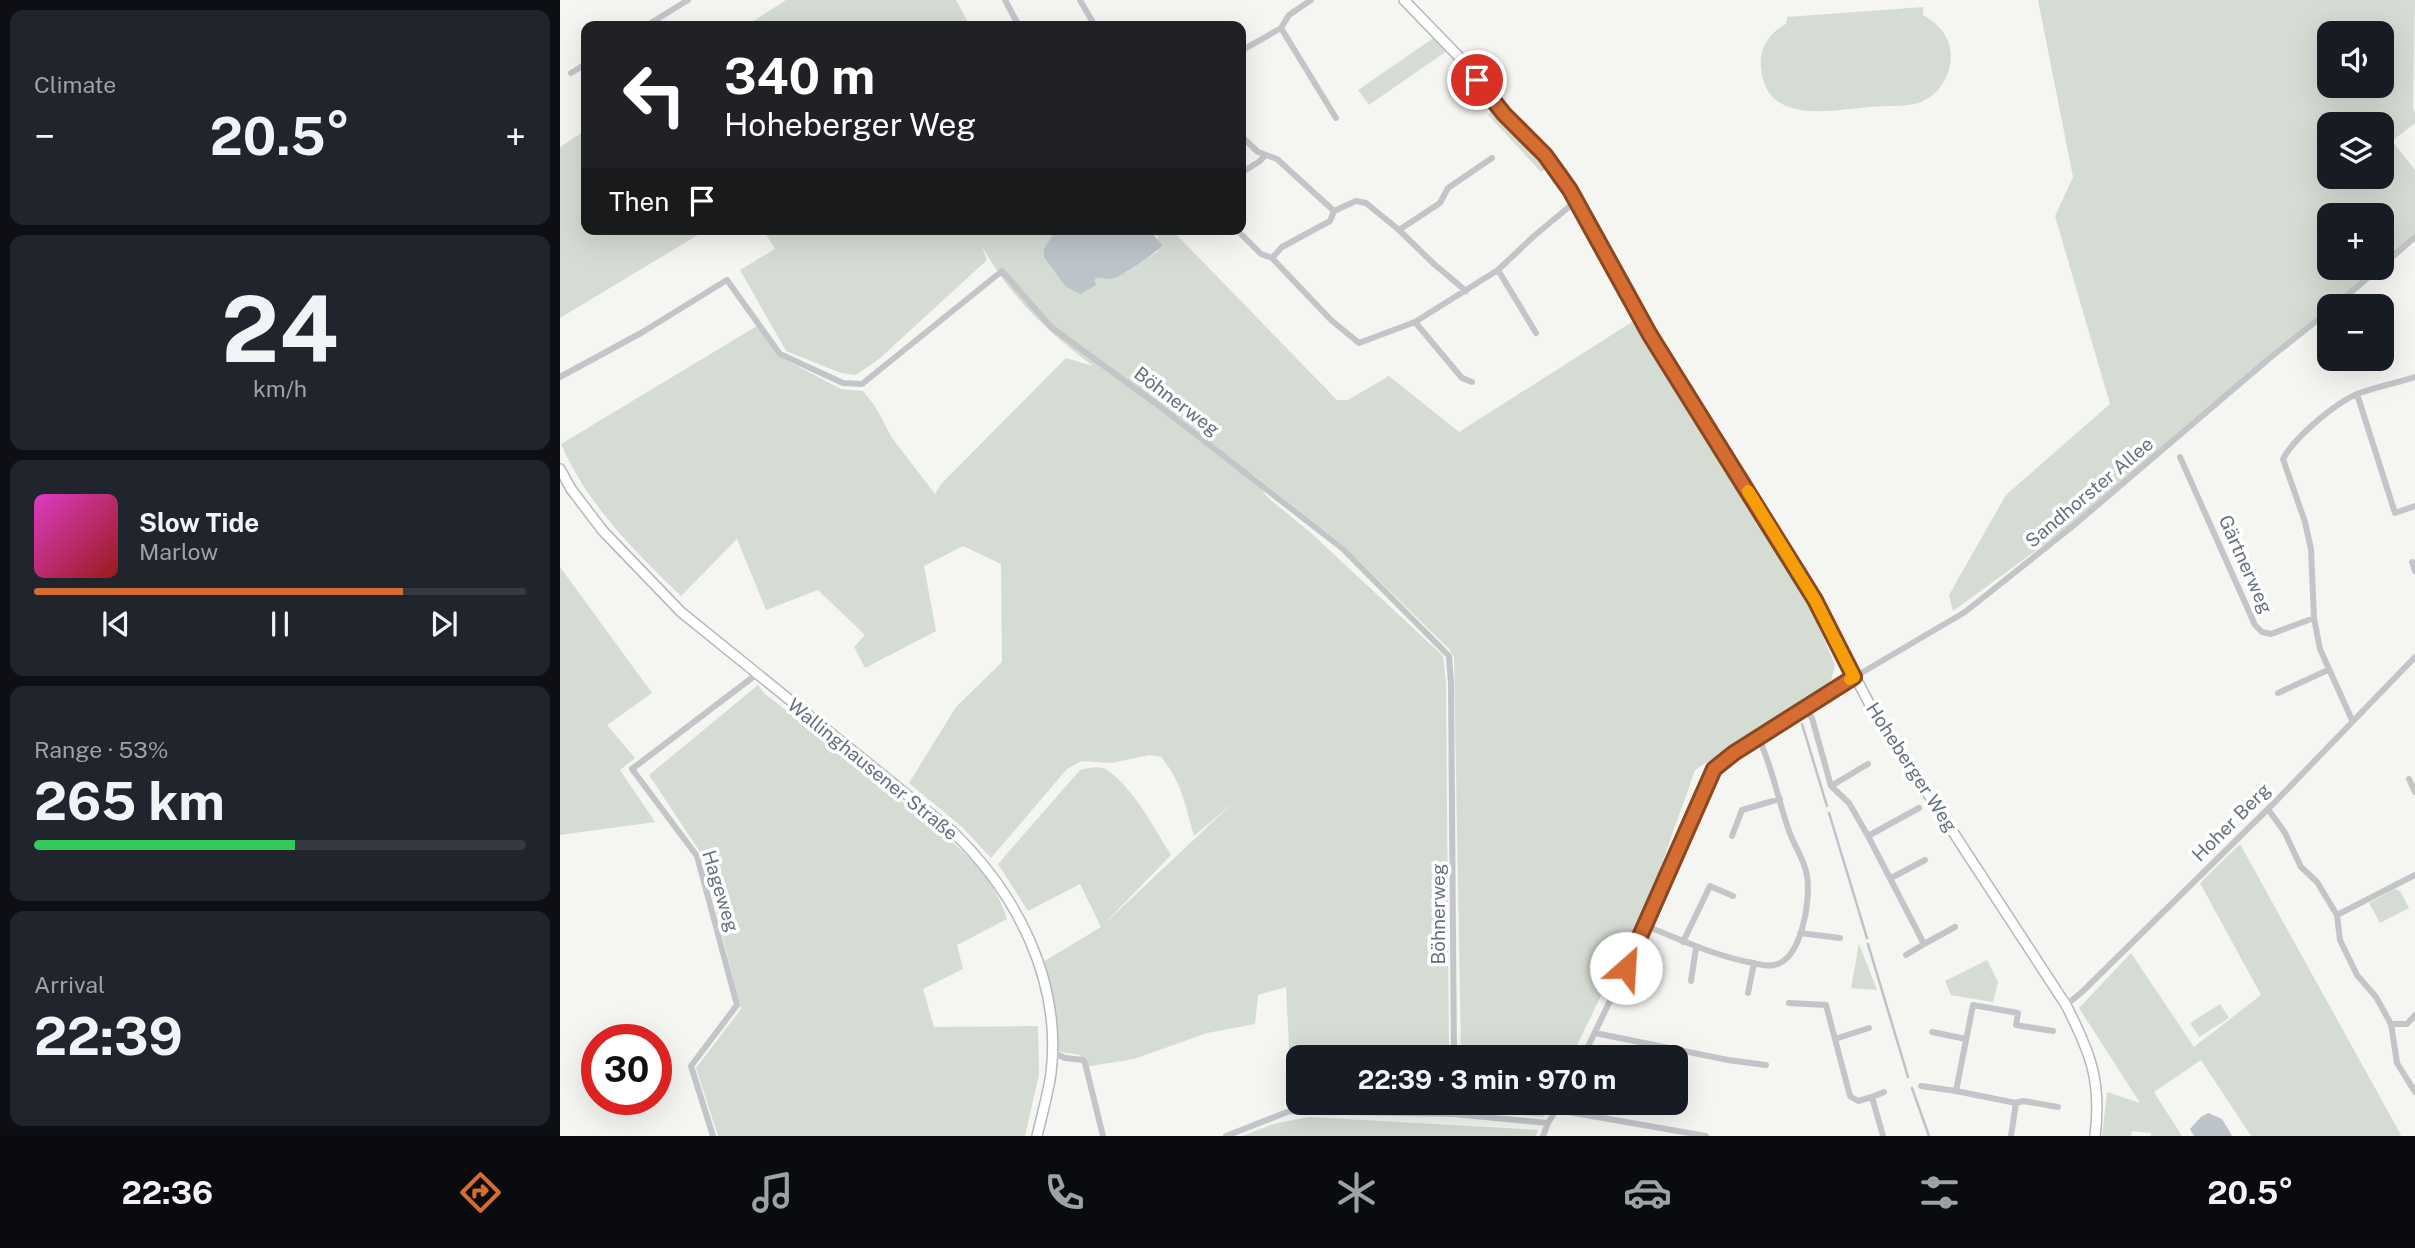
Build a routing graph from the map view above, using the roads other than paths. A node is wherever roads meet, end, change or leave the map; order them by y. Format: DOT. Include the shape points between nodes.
graph roads {
  1 [pos="688,0"];
  2 [pos="1005,0"];
  3 [pos="1080,0"];
  4 [pos="1311,0"];
  5 [pos="1404,0"];
  6 [pos="654,21"];
  7 [pos="1016,21"];
  8 [pos="1092,21"];
  9 [pos="1281,28"];
  10 [pos="1246,48"];
  11 [pos="581,67"];
  12 [pos="571,73"];
  13 [pos="1336,118"];
  14 [pos="1246,141"];
  15 [pos="1265,155"];
  16 [pos="1492,158"];
  17 [pos="1246,170"];
  18 [pos="1577,201"];
  19 [pos="1334,211"];
  20 [pos="1399,230"];
  21 [pos="1242,235"];
  22 [pos="2415,237"];
  23 [pos="2394,255"];
  24 [pos="1272,258"];
  25 [pos="1498,270"];
  26 [pos="2365,280"];
  27 [pos="1466,291"];
  28 [pos="2348,294"];
  29 [pos="2317,321"];
  30 [pos="1415,322"];
  31 [pos="1536,333"];
  32 [pos="560,377"];
  33 [pos="2415,377"];
  34 [pos="1472,382"];
  35 [pos="2357,394"];
  36 [pos="2180,457"];
  37 [pos="560,472"];
  38 [pos="2415,506"];
  39 [pos="2412,562"];
  40 [pos="2415,571"];
  41 [pos="2314,618"];
  42 [pos="2415,657"];
  43 [pos="2328,670"];
  44 [pos="757,674"];
  45 [pos="1854,677"];
  46 [pos="2278,693"];
  47 [pos="1805,708"];
  48 [pos="2352,720"];
  49 [pos="1759,739"];
  50 [pos="1868,764"];
  51 [pos="2409,779"];
  52 [pos="1831,786"];
  53 [pos="2415,792"];
  54 [pos="1780,799"];
  55 [pos="1919,808"];
  56 [pos="2267,809"];
  57 [pos="1732,836"];
  58 [pos="1868,836"];
  59 [pos="1925,860"];
  60 [pos="2415,875"];
  61 [pos="1891,878"];
  62 [pos="1733,896"];
  63 [pos="2337,915"];
  64 [pos="1646,926"];
  65 [pos="1955,928"];
  66 [pos="1800,933"];
  67 [pos="1840,938"];
  68 [pos="1684,942"];
  69 [pos="1924,944"];
  70 [pos="1696,948"];
  71 [pos="1906,955"];
  72 [pos="1754,963"];
  73 [pos="1691,981"];
  74 [pos="1748,993"];
  75 [pos="1789,1003"];
  76 [pos="2066,1005"];
  77 [pos="2415,1015"];
  78 [pos="2391,1024"];
  79 [pos="1869,1028"];
  80 [pos="2053,1031"];
  81 [pos="1932,1032"];
  82 [pos="1595,1033"];
  83 [pos="1966,1038"];
  84 [pos="1835,1039"];
  85 [pos="1454,1045"];
  86 [pos="1589,1045"];
  87 [pos="1052,1052"];
  88 [pos="1766,1065"];
  89 [pos="1921,1086"];
  90 [pos="1884,1091"];
  91 [pos="1956,1091"];
  92 [pos="2415,1092"];
  93 [pos="1872,1097"];
  94 [pos="2016,1103"];
  95 [pos="2058,1107"];
  96 [pos="1286,1113"];
  97 [pos="1464,1115"];
  98 [pos="1553,1115"];
  99 [pos="1603,1115"];
  100 [pos="1548,1123"];
  101 [pos="713,1136"];
  102 [pos="1037,1136"];
  103 [pos="1103,1136"];
  104 [pos="1226,1136"];
  105 [pos="1543,1136"];
  106 [pos="1706,1136"];
  107 [pos="1883,1136"];
  108 [pos="2011,1136"];
  109 [pos="2095,1136"];
  1 -- 6 [label="street"];
  2 -- 7 [label="street"];
  3 -- 8 [label="street"];
  4 -- 9 [label="street" via="1289,15"];
  5 -- 18 [label="street, Hoheberger Weg" via="1545,155"];
  9 -- 10 [label="street"];
  9 -- 13 [label="street"];
  11 -- 12 [label="street"];
  14 -- 15 [label="street"];
  15 -- 17 [label="street"];
  15 -- 19 [label="street" via="1277,159"];
  16 -- 20 [label="street" via="1448,188 1440,203"];
  18 -- 25 [label="street"];
  18 -- 45 [label="street, Hoheberger Weg" via="1650,335 1815,600"];
  19 -- 20 [label="street" via="1356,201 1366,203"];
  19 -- 24 [label="street" via="1330,221 1282,247"];
  20 -- 27 [label="street"];
  21 -- 24 [label="street" via="1261,254"];
  22 -- 23 [label="street"];
  24 -- 30 [label="street" via="1359,343"];
  25 -- 27 [label="street"];
  25 -- 31 [label="street"];
  26 -- 28 [label="street"];
  27 -- 30 [label="street"];
  29 -- 45 [label="street, Sandhorster Allee" via="1994,590"];
  30 -- 34 [label="street" via="1462,378"];
  32 -- 85 [label="street, Böhnerweg" via="727,280 780,354 844,383 862,384 1002,271 1052,328 1343,549 1449,656"];
  33 -- 35 [label="street"];
  35 -- 38 [label="street" via="2395,513"];
  35 -- 41 [label="street" via="2296,441 2283,459 2311,549"];
  36 -- 41 [label="street, Gärtnerweg" via="2255,625 2271,634"];
  37 -- 44 [label="street, Wallinghausener Straße" via="587,511 654,586"];
  39 -- 40 [label="street"];
  41 -- 43 [label="street"];
  42 -- 48 [label="street, Hoher Berg"];
  43 -- 46 [label="street"];
  43 -- 48 [label="street"];
  44 -- 87 [label="street, Wallinghausener Straße" via="953,832 986,867 1014,906 1039,964 1047,994"];
  44 -- 101 [label="street, Hageweg" via="632,769 697,856 737,1005 691,1066"];
  45 -- 47 [label="street, Sandhorster Allee"];
  45 -- 76 [label="street, Hoheberger Weg"];
  47 -- 49 [label="street, Sandhorster Allee"];
  47 -- 52 [label="street"];
  48 -- 56 [label="street, Hoher Berg"];
  49 -- 54 [label="street"];
  49 -- 64 [label="street, Sandhorster Allee" via="1714,769"];
  50 -- 52 [label="street"];
  51 -- 53 [label="street"];
  52 -- 58 [label="street" via="1849,803"];
  54 -- 57 [label="street" via="1742,810"];
  54 -- 66 [label="street" via="1807,875 1807,906"];
  55 -- 58 [label="street"];
  56 -- 63 [label="street" via="2301,867 2317,882"];
  56 -- 76 [label="street, Hoher Berg"];
  58 -- 61 [label="street"];
  59 -- 61 [label="street"];
  60 -- 63 [label="street"];
  61 -- 69 [label="street"];
  62 -- 68 [label="street" via="1710,886"];
  63 -- 78 [label="street" via="2340,940 2357,975"];
  64 -- 68 [label="street"];
  64 -- 82 [label="street, Sandhorster Allee"];
  65 -- 69 [label="street"];
  66 -- 67 [label="street"];
  66 -- 72 [label="street" via="1791,956 1775,965"];
  68 -- 70 [label="street"];
  69 -- 71 [label="street"];
  70 -- 72 [label="street"];
  70 -- 73 [label="street"];
  72 -- 74 [label="street"];
  75 -- 84 [label="street" via="1826,1005"];
  76 -- 109 [label="street, Hoheberger Weg" via="2096,1079"];
  77 -- 78 [label="street" via="2407,1024"];
  78 -- 92 [label="street" via="2397,1063"];
  79 -- 84 [label="street"];
  80 -- 83 [label="street" via="2016,1025 2018,1013 1973,1004"];
  81 -- 83 [label="street"];
  82 -- 86 [label="street, Sandhorster Allee"];
  82 -- 88 [label="street"];
  83 -- 91 [label="street"];
  84 -- 93 [label="street" via="1850,1096 1858,1101"];
  87 -- 102 [label="street, Wallinghausener Straße"];
  87 -- 103 [label="street" via="1083,1060"];
  89 -- 91 [label="street"];
  90 -- 93 [label="street"];
  91 -- 94 [label="street"];
  93 -- 107 [label="street"];
  94 -- 95 [label="street"];
  94 -- 108 [label="street"];
  96 -- 104 [label="street"];
  97 -- 100 [label="street"];
  98 -- 100 [label="street"];
  99 -- 106 [label="street"];
  100 -- 105 [label="street"];
}
